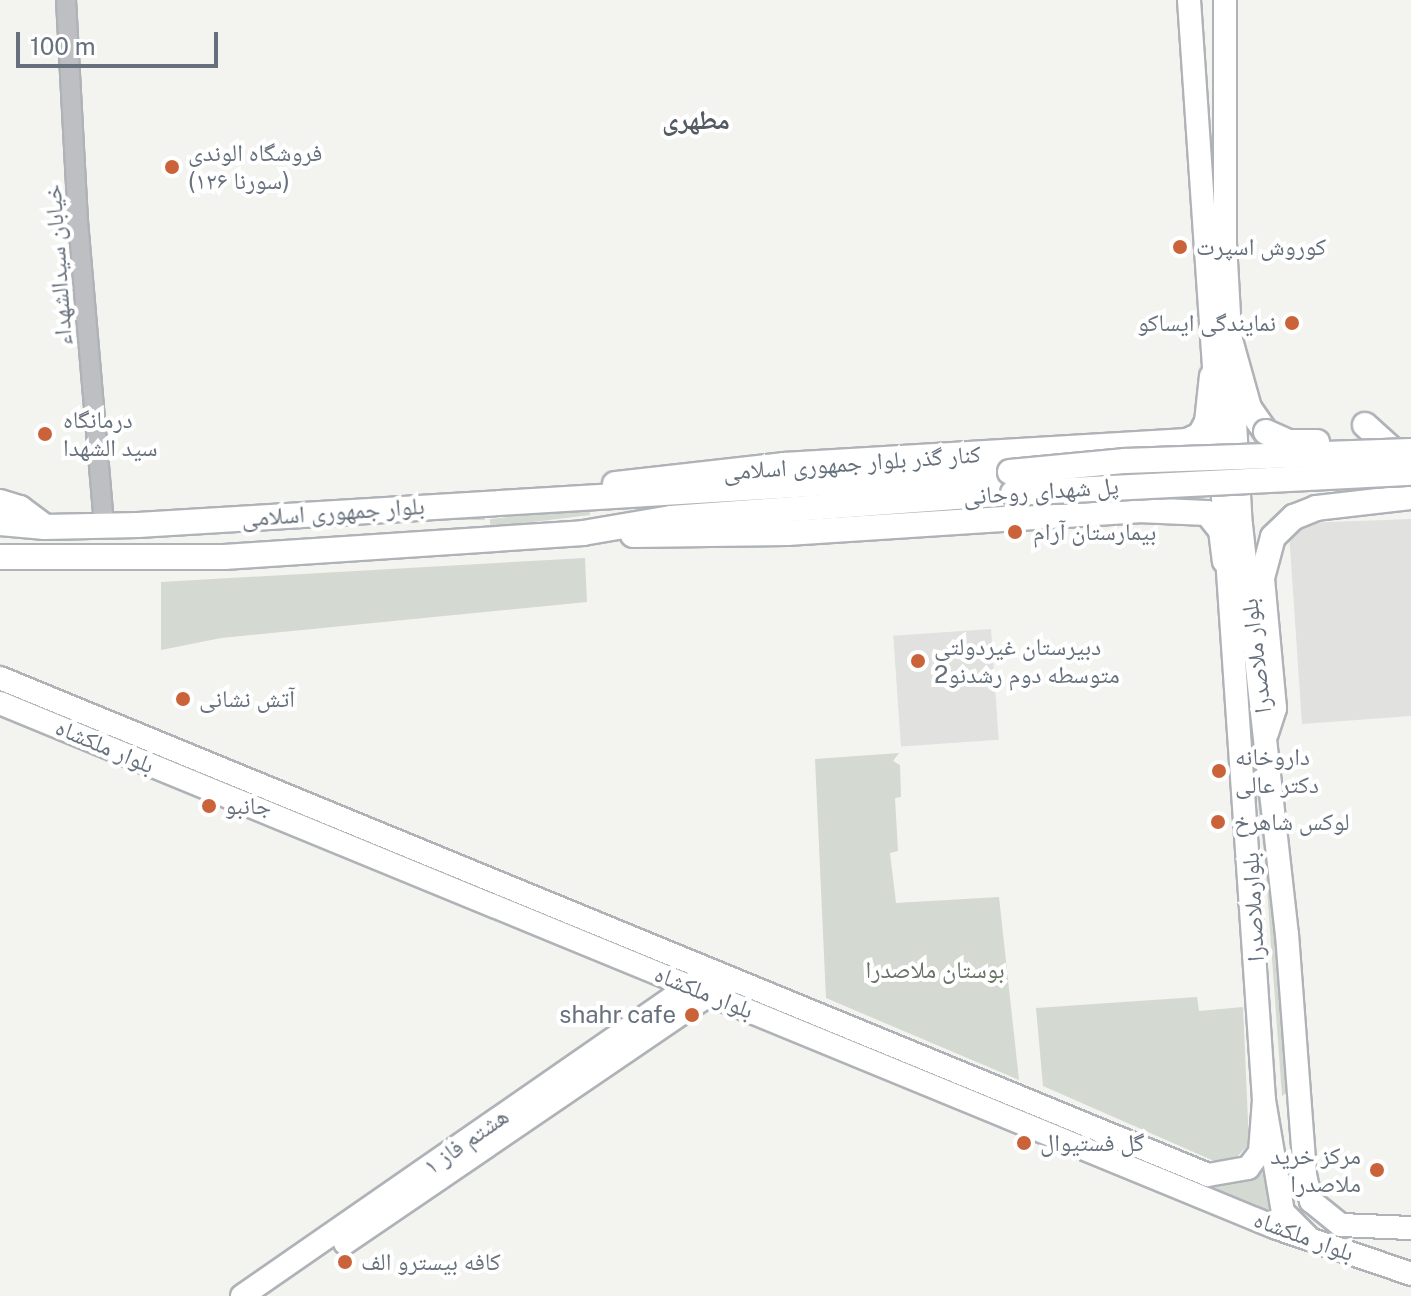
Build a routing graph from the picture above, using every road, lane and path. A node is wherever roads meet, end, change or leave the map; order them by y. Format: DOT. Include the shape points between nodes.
graph roads {
  1 [pos="66,0"];
  2 [pos="1189,0"];
  3 [pos="1225,0"];
  4 [pos="1227,329"];
  5 [pos="1212,376"];
  6 [pos="1365,425"];
  7 [pos="1411,435"];
  8 [pos="1136,445"];
  9 [pos="1411,451"];
  10 [pos="1411,466"];
  11 [pos="1411,473"];
  12 [pos="1411,497"];
  13 [pos="570,498"];
  14 [pos="0,502"];
  15 [pos="672,507"];
  16 [pos="1138,510"];
  17 [pos="191,522"];
  18 [pos="0,523"];
  19 [pos="104,526"];
  20 [pos="45,527"];
  21 [pos="583,533"];
  22 [pos="0,554"];
  23 [pos="194,558"];
  24 [pos="1225,561"];
  25 [pos="0,678"];
  26 [pos="0,703"];
  27 [pos="67,719"];
  28 [pos="1266,733"];
  29 [pos="132,745"];
  30 [pos="720,975"];
  31 [pos="700,990"];
  32 [pos="1296,1051"];
  33 [pos="1264,1100"];
  34 [pos="1411,1228"];
  35 [pos="1311,1240"];
  36 [pos="1411,1274"];
  37 [pos="242,1296"];
  38 [pos="269,1296"];
  1 -- 19 [label="street, خیابان سیدالشهداء"];
  2 -- 5 [label="main road"];
  3 -- 4 [label="main road, بلوار ملاصدرا"];
  4 -- 7 [label="main road, bridge" via="1245,397 1266,432 1308,443"];
  4 -- 28 [label="main road, بلوار ملاصدرا" via="1241,525"];
  5 -- 8 [label="main road, کنار گذر بلوار جمهوری اسلامی" via="1207,422 1200,435"];
  5 -- 24 [label="main road"];
  6 -- 10 [label="main road"];
  8 -- 13 [label="main road, کنار گذر بلوار جمهوری اسلامی" via="784,465 622,481"];
  8 -- 16 [label="main road" via="1162,456 1170,485 1161,503"];
  9 -- 15 [label="main road, پل شهدای روحانی, bridge" via="1125,461"];
  11 -- 15 [label="main road, پل شهدای روحانی, bridge"];
  12 -- 28 [label="main road" via="1316,508 1279,528 1268,546 1262,578 1274,708"];
  13 -- 15 [label="main road, بلوار جمهوری اسلامی"];
  13 -- 17 [label="main road, بلوار جمهوری اسلامی"];
  14 -- 20 [label="main road" via="20,508"];
  15 -- 21 [label="main road, بلوار جمهوری اسلامی"];
  16 -- 21 [label="main road" via="687,537"];
  16 -- 24 [label="main road" via="1207,513 1221,530"];
  17 -- 19 [label="main road, بلوار جمهوری اسلامی"];
  17 -- 23 [label="main road" via="182,542"];
  18 -- 20 [label="main road, بلوار جمهوری اسلامی"];
  19 -- 20 [label="main road, بلوار جمهوری اسلامی"];
  21 -- 23 [label="main road, بلوار جمهوری اسلامی"];
  22 -- 23 [label="main road, بلوار جمهوری اسلامی" via="33,559"];
  24 -- 33 [label="main road, بلوارملاصدرا"];
  25 -- 27 [label="main road, بلوار ملکشاه"];
  26 -- 27 [label="main road, بلوار ملکشاه"];
  27 -- 29 [label="main road, بلوار ملکشاه"];
  28 -- 32 [label="main road, بلوار ملاصدرا"];
  29 -- 30 [label="main road, بلوار ملکشاه"];
  29 -- 31 [label="main road, بلوار ملکشاه"];
  30 -- 31 [label="main road"];
  30 -- 33 [label="main road, بلوار ملکشاه" via="1208,1175 1248,1168 1260,1152"];
  31 -- 35 [label="main road, بلوار ملکشاه"];
  31 -- 37 [label="main road, هشتم فاز ۱"];
  31 -- 38 [label="main road, هشتم فاز ۱"];
  32 -- 33 [label="main road" via="1292,1114 1278,1118"];
  32 -- 34 [label="main road, بلوار ملاصدرا" via="1311,1201 1341,1225"];
  33 -- 35 [label="main road, بلوارملاصدرا" via="1283,1212"];
  35 -- 36 [label="main road, بلوار ملکشاه"];
}
